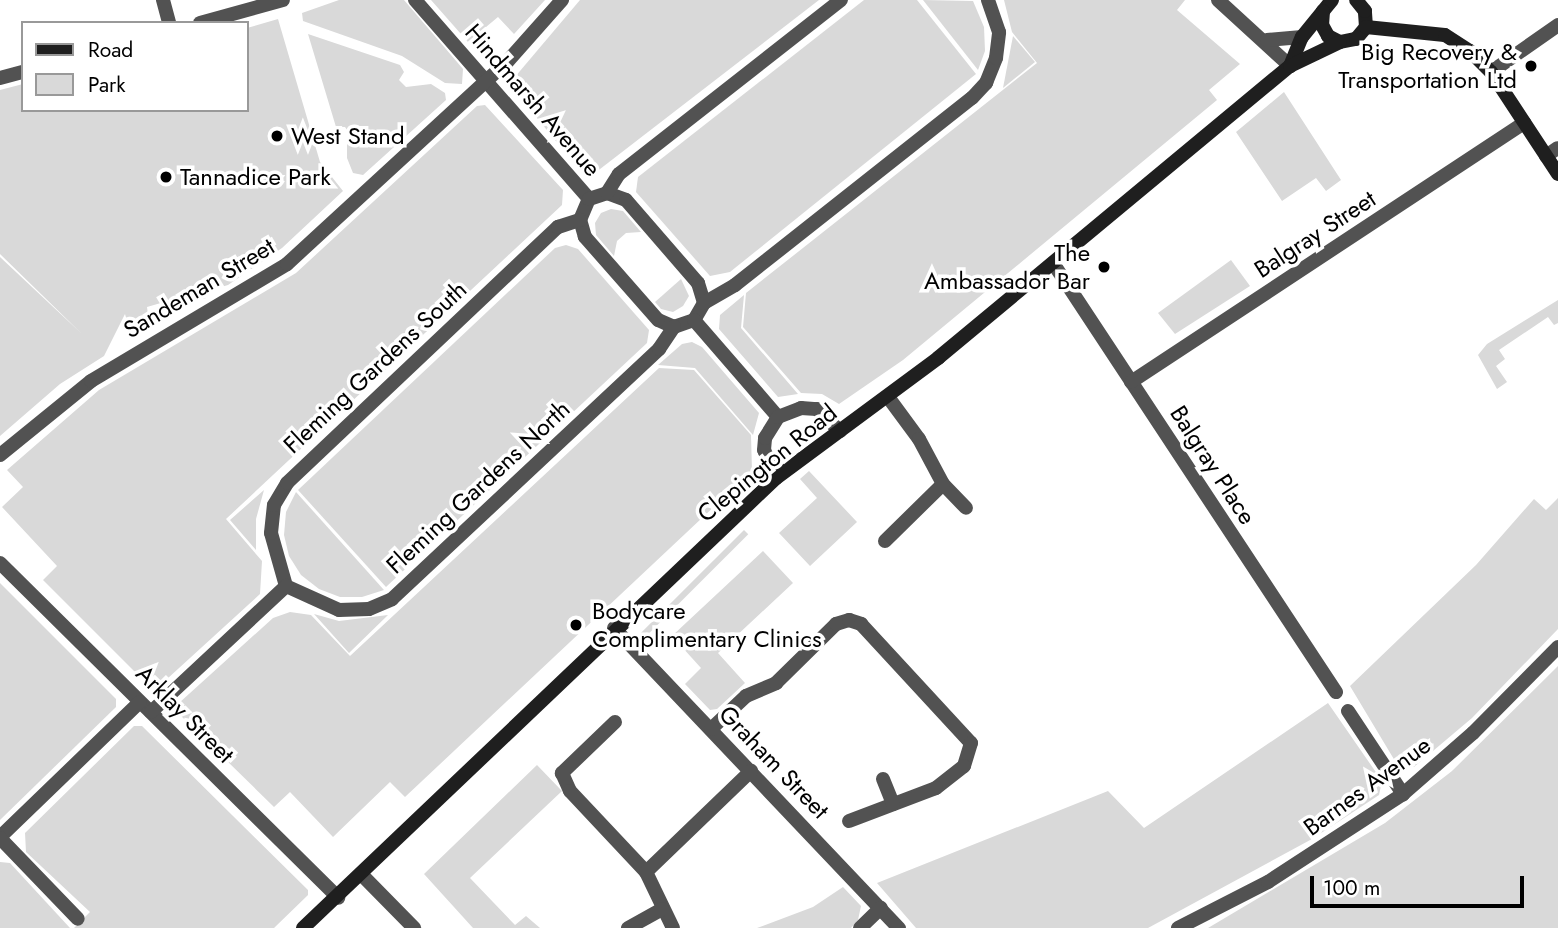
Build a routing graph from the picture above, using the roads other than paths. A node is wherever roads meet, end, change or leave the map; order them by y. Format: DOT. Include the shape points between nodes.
graph roads {
  1 [pos="163,0"];
  2 [pos="283,0"];
  3 [pos="415,0"];
  4 [pos="562,0"];
  5 [pos="841,0"];
  6 [pos="988,0"];
  7 [pos="1217,0"];
  8 [pos="1356,0"];
  9 [pos="1328,3"];
  10 [pos="168,21"];
  11 [pos="207,21"];
  12 [pos="1558,25"];
  13 [pos="1366,27"];
  14 [pos="1302,37"];
  15 [pos="1267,40"];
  16 [pos="1340,42"];
  17 [pos="1290,66"];
  18 [pos="1490,72"];
  19 [pos="21,73"];
  20 [pos="0,78"];
  21 [pos="486,81"];
  22 [pos="1524,123"];
  23 [pos="1552,152"];
  24 [pos="1558,174"];
  25 [pos="607,192"];
  26 [pos="589,199"];
  27 [pos="580,220"];
  28 [pos="1053,263"];
  29 [pos="704,303"];
  30 [pos="694,320"];
  31 [pos="674,327"];
  32 [pos="1131,382"];
  33 [pos="888,397"];
  34 [pos="778,417"];
  35 [pos="840,431"];
  36 [pos="0,455"];
  37 [pos="776,478"];
  38 [pos="943,484"];
  39 [pos="966,508"];
  40 [pos="885,541"];
  41 [pos="0,563"];
  42 [pos="286,586"];
  43 [pos="614,628"];
  44 [pos="1558,647"];
  45 [pos="1336,692"];
  46 [pos="145,707"];
  47 [pos="1348,711"];
  48 [pos="615,722"];
  49 [pos="711,729"];
  50 [pos="751,771"];
  51 [pos="883,779"];
  52 [pos="1404,794"];
  53 [pos="893,804"];
  54 [pos="849,821"];
  55 [pos="0,838"];
  56 [pos="646,872"];
  57 [pos="361,874"];
  58 [pos="338,898"];
  59 [pos="881,908"];
  60 [pos="662,909"];
  61 [pos="78,919"];
  62 [pos="303,928"];
  63 [pos="414,928"];
  64 [pos="628,928"];
  65 [pos="673,928"];
  66 [pos="860,928"];
  67 [pos="899,928"];
  68 [pos="1178,928"];
  1 -- 10 [label="street"];
  2 -- 11 [label="street"];
  3 -- 21 [label="street, Hindmarsh Avenue"];
  4 -- 21 [label="street, Sandeman Street"];
  5 -- 25 [label="street" via="619,174"];
  6 -- 29 [label="street" via="999,32 996,58 986,83 972,98 735,285"];
  7 -- 15 [label="street"];
  8 -- 13 [label="street" via="1365,11"];
  9 -- 14 [label="street, Clepington Road"];
  9 -- 16 [label="street, Clepington Road" via="1324,31"];
  12 -- 18 [label="street"];
  13 -- 16 [label="street, Clepington Road" via="1356,39"];
  13 -- 18 [label="street" via="1446,35"];
  14 -- 15 [label="street"];
  14 -- 17 [label="street, Clepington Road"];
  15 -- 17 [label="street"];
  16 -- 17 [label="street, Clepington Road"];
  17 -- 28 [label="street, Clepington Road"];
  18 -- 22 [label="street"];
  19 -- 20 [label="street"];
  21 -- 26 [label="street, Hindmarsh Avenue"];
  21 -- 36 [label="street, Sandeman Street" via="287,264 91,381"];
  22 -- 23 [label="street"];
  22 -- 32 [label="street, Balgray Street"];
  23 -- 24 [label="street"];
  25 -- 26 [label="street, Hindmarsh Avenue"];
  25 -- 29 [label="street, Hindmarsh Avenue" via="626,200 672,252 698,283"];
  26 -- 27 [label="street, Hindmarsh Avenue"];
  27 -- 31 [label="street" via="584,236 657,320"];
  27 -- 42 [label="street, Fleming Gardens South" via="558,227 287,482 274,505 271,533"];
  28 -- 32 [label="street, Balgray Place"];
  28 -- 33 [label="street, Clepington Road"];
  29 -- 30 [label="street"];
  30 -- 31 [label="street"];
  30 -- 34 [label="street"];
  31 -- 42 [label="street, Fleming Gardens North" via="659,349 392,599 369,609 339,610"];
  32 -- 45 [label="street, Balgray Place"];
  33 -- 35 [label="street, Clepington Road"];
  33 -- 38 [label="street" via="919,439"];
  34 -- 35 [label="street" via="801,408 817,409"];
  34 -- 37 [label="street" via="765,438 764,450"];
  35 -- 37 [label="street, Clepington Road"];
  37 -- 43 [label="street, Clepington Road"];
  38 -- 39 [label="street"];
  38 -- 40 [label="street"];
  41 -- 46 [label="street, Arklay Street"];
  42 -- 46 [label="street"];
  43 -- 49 [label="street, Graham Street"];
  43 -- 57 [label="street, Clepington Road"];
  44 -- 52 [label="street, Barnes Avenue" via="1473,733"];
  46 -- 55 [label="street"];
  46 -- 58 [label="street, Arklay Street"];
  47 -- 52 [label="street"];
  48 -- 56 [label="street" via="562,773 570,791"];
  49 -- 50 [label="street, Graham Street"];
  49 -- 53 [label="street" via="746,696 776,683 836,624 849,620 861,624 971,743 964,765 936,788"];
  50 -- 56 [label="street"];
  50 -- 59 [label="street, Graham Street"];
  51 -- 53 [label="street"];
  52 -- 68 [label="street, Barnes Avenue" via="1268,882"];
  53 -- 54 [label="street"];
  55 -- 61 [label="street"];
  56 -- 60 [label="street"];
  57 -- 58 [label="street, Clepington Road"];
  57 -- 63 [label="street"];
  58 -- 62 [label="street, Clepington Road"];
  59 -- 66 [label="street"];
  59 -- 67 [label="street, Graham Street"];
  60 -- 64 [label="street"];
  60 -- 65 [label="street"];
}
